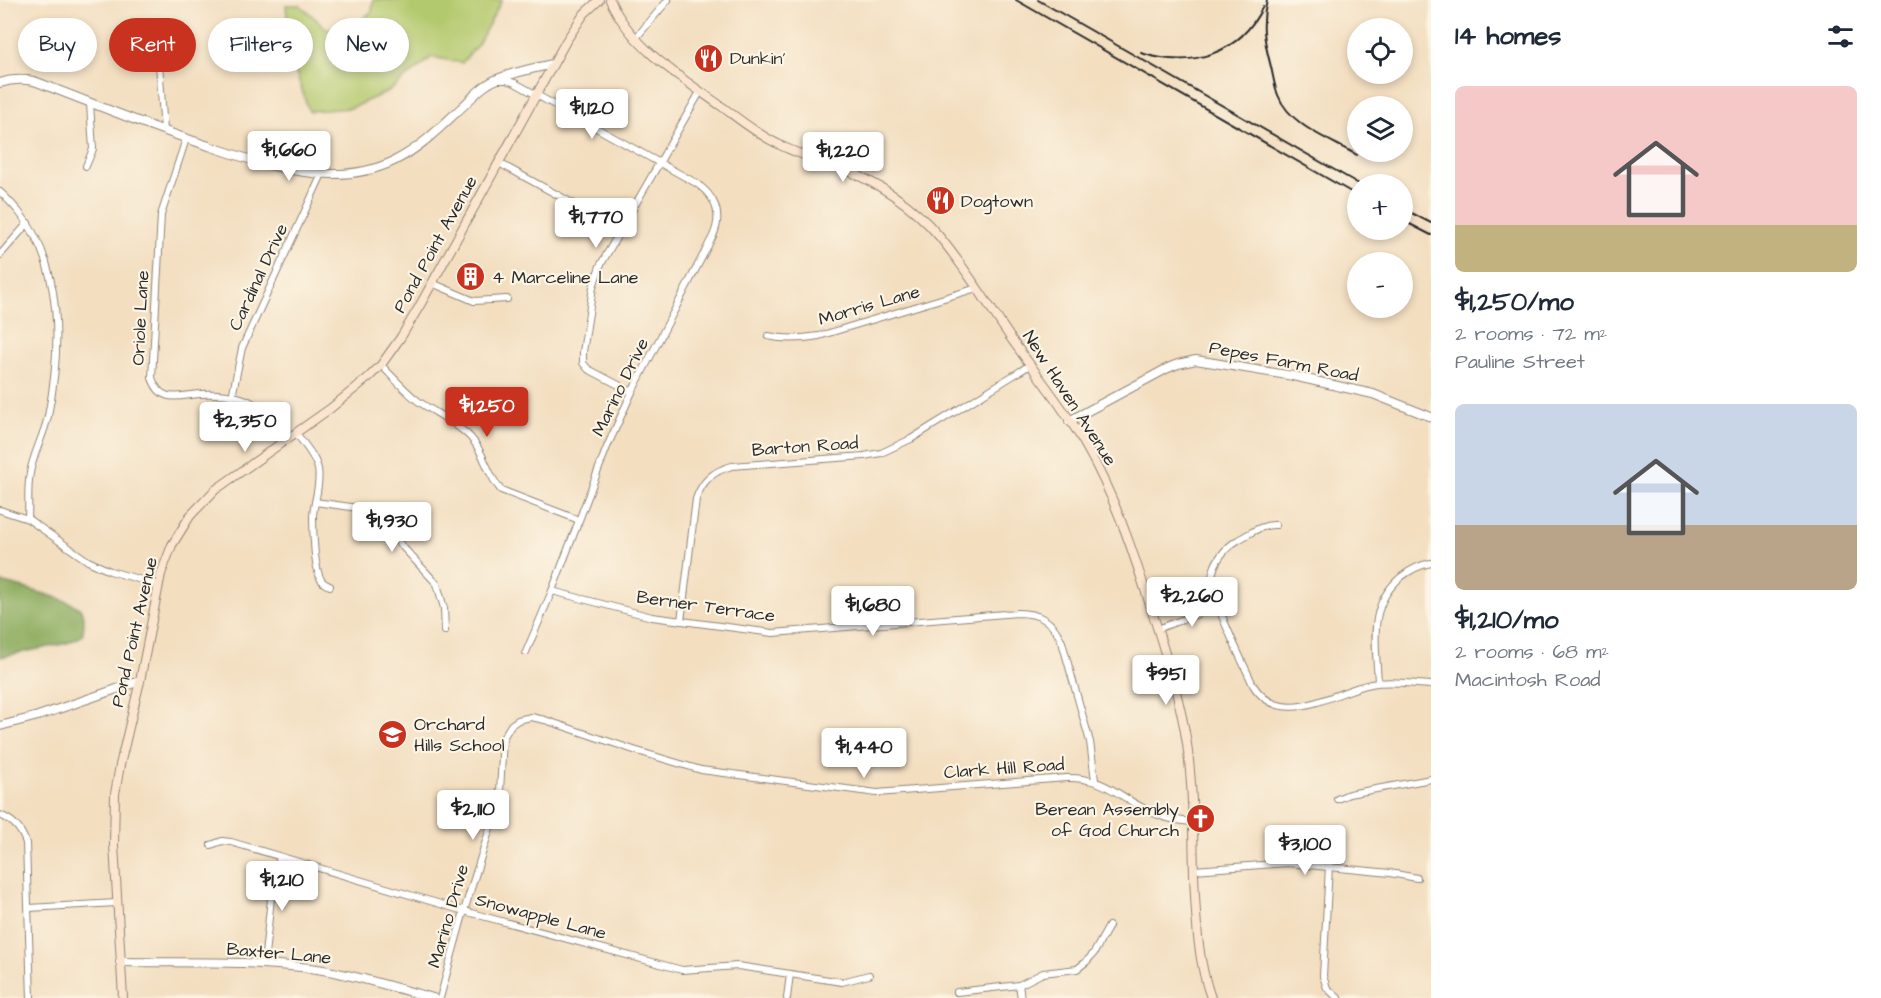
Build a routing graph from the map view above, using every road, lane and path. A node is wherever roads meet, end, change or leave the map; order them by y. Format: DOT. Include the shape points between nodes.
graph roads {
  1 [pos="599,0"];
  2 [pos="610,0"];
  3 [pos="668,0"];
  4 [pos="635,39"];
  5 [pos="553,64"];
  6 [pos="160,72"];
  7 [pos="496,81"];
  8 [pos="0,83"];
  9 [pos="700,92"];
  10 [pos="536,95"];
  11 [pos="90,104"];
  12 [pos="164,131"];
  13 [pos="186,139"];
  14 [pos="499,162"];
  15 [pos="659,164"];
  16 [pos="86,166"];
  17 [pos="322,174"];
  18 [pos="0,192"];
  19 [pos="28,223"];
  20 [pos="620,229"];
  21 [pos="0,255"];
  22 [pos="432,284"];
  23 [pos="977,288"];
  24 [pos="507,299"];
  25 [pos="768,336"];
  26 [pos="381,365"];
  27 [pos="1030,365"];
  28 [pos="632,392"];
  29 [pos="232,397"];
  30 [pos="1431,417"];
  31 [pos="1069,421"];
  32 [pos="296,433"];
  33 [pos="282,443"];
  34 [pos="315,502"];
  35 [pos="0,510"];
  36 [pos="28,519"];
  37 [pos="579,520"];
  38 [pos="1276,525"];
  39 [pos="1431,563"];
  40 [pos="159,585"];
  41 [pos="330,586"];
  42 [pos="552,591"];
  43 [pos="1219,606"];
  44 [pos="681,621"];
  45 [pos="1157,629"];
  46 [pos="445,630"];
  47 [pos="526,652"];
  48 [pos="140,681"];
  49 [pos="1378,682"];
  50 [pos="1431,685"];
  51 [pos="531,717"];
  52 [pos="0,726"];
  53 [pos="1431,779"];
  54 [pos="1095,780"];
  55 [pos="1337,799"];
  56 [pos="0,815"];
  57 [pos="1192,822"];
  58 [pos="211,845"];
  59 [pos="280,857"];
  60 [pos="1329,866"];
  61 [pos="1194,870"];
  62 [pos="1417,878"];
  63 [pos="116,903"];
  64 [pos="29,908"];
  65 [pos="464,911"];
  66 [pos="1109,926"];
  67 [pos="120,962"];
  68 [pos="264,964"];
  69 [pos="790,974"];
  70 [pos="869,975"];
  71 [pos="1019,986"];
  72 [pos="957,992"];
  73 [pos="31,998"];
  74 [pos="123,998"];
  75 [pos="433,998"];
  76 [pos="440,998"];
  77 [pos="787,998"];
  78 [pos="1021,998"];
  79 [pos="1211,998"];
  80 [pos="1338,998"];
  1 -- 5 [label="main road, Pond Point Avenue" via="580,19"];
  2 -- 4 [label="main road, New Haven Avenue"];
  3 -- 4 [label="street"];
  4 -- 9 [label="main road, New Haven Avenue"];
  5 -- 7 [label="street"];
  5 -- 10 [label="main road, Pond Point Avenue"];
  6 -- 12 [label="street"];
  7 -- 10 [label="street, Marino Drive" via="510,81"];
  7 -- 17 [label="street" via="485,86 427,140 403,156 371,170"];
  8 -- 11 [label="street" via="34,81"];
  9 -- 15 [label="street"];
  9 -- 23 [label="main road, New Haven Avenue" via="778,145 853,173 896,196 936,233"];
  10 -- 14 [label="main road, Pond Point Avenue"];
  10 -- 15 [label="street, Marino Drive"];
  11 -- 12 [label="street"];
  11 -- 16 [label="street" via="93,149"];
  12 -- 13 [label="street"];
  13 -- 17 [label="street" via="255,162"];
  13 -- 29 [label="street, Oriole Lane" via="161,215 152,378 158,389 174,398 200,394"];
  14 -- 20 [label="street"];
  14 -- 22 [label="main road, Pond Point Avenue"];
  15 -- 20 [label="street"];
  15 -- 28 [label="street, Marino Drive" via="707,192 715,204 718,221"];
  17 -- 29 [label="street, Cardinal Drive" via="242,348"];
  18 -- 19 [label="street"];
  19 -- 21 [label="street"];
  19 -- 36 [label="street" via="45,259 57,331 56,373 47,419 29,475"];
  20 -- 28 [label="street" via="595,279 582,360 591,372"];
  22 -- 24 [label="street" via="474,301"];
  22 -- 26 [label="main road, Pond Point Avenue"];
  23 -- 25 [label="street, Morris Lane" via="819,336"];
  23 -- 27 [label="main road, New Haven Avenue"];
  26 -- 32 [label="main road, Pond Point Avenue"];
  26 -- 37 [label="street" via="416,399 474,441 501,490"];
  27 -- 31 [label="main road, New Haven Avenue"];
  27 -- 44 [label="street, Barton Road" via="911,439 881,453 732,466 714,473 696,499"];
  28 -- 37 [label="street, Marino Drive"];
  29 -- 33 [label="street, Oriole Lane" via="256,406"];
  30 -- 31 [label="street, Pepes Farm Road" via="1366,392 1196,360 1168,368"];
  31 -- 45 [label="main road, New Haven Avenue" via="1109,492"];
  32 -- 33 [label="main road, Pond Point Avenue"];
  32 -- 34 [label="street" via="318,469"];
  33 -- 40 [label="main road, Pond Point Avenue" via="215,490 190,516 172,545"];
  34 -- 41 [label="street" via="317,567 322,581"];
  34 -- 46 [label="street" via="358,508 376,518 437,584"];
  35 -- 36 [label="street"];
  36 -- 40 [label="street" via="88,561"];
  37 -- 42 [label="street, Marino Drive"];
  38 -- 43 [label="street" via="1266,524 1236,541 1218,560 1212,584"];
  39 -- 49 [label="street" via="1417,567 1396,582 1379,607 1375,629"];
  40 -- 48 [label="main road, Pond Point Avenue"];
  42 -- 44 [label="street, Berner Terrace"];
  42 -- 47 [label="street, Marino Drive"];
  43 -- 45 [label="street"];
  43 -- 49 [label="street" via="1254,685 1272,703 1306,705"];
  44 -- 54 [label="street, Berner Terrace" via="773,633 1017,613 1042,617 1054,626 1062,642 1085,721"];
  45 -- 57 [label="main road, New Haven Avenue" via="1186,739"];
  48 -- 52 [label="street"];
  48 -- 63 [label="main road, Pond Point Avenue" via="115,794"];
  49 -- 50 [label="street"];
  51 -- 54 [label="street, Clark Hill Road" via="701,770 877,793 1066,778"];
  51 -- 65 [label="street, Marino Drive" via="511,725 504,738 500,792"];
  53 -- 55 [label="street"];
  54 -- 57 [label="street, Clark Hill Road" via="1156,814"];
  56 -- 64 [label="street" via="13,822 26,843"];
  57 -- 61 [label="main road, New Haven Avenue"];
  58 -- 59 [label="street, Snowapple Lane" via="231,842"];
  59 -- 65 [label="street, Snowapple Lane"];
  59 -- 68 [label="street" via="272,889"];
  60 -- 61 [label="street" via="1288,863"];
  60 -- 62 [label="street"];
  60 -- 80 [label="street" via="1323,976 1327,988"];
  61 -- 79 [label="main road, New Haven Avenue" via="1199,947"];
  63 -- 64 [label="street"];
  63 -- 67 [label="main road, Pond Point Avenue"];
  64 -- 73 [label="street"];
  65 -- 69 [label="street, Snowapple Lane" via="682,970 738,966"];
  65 -- 76 [label="street, Marino Drive"];
  66 -- 71 [label="street" via="1095,953 1080,967 1042,973"];
  67 -- 68 [label="street, Baxter Lane"];
  67 -- 74 [label="main road, Pond Point Avenue"];
  68 -- 75 [label="street, Baxter Lane" via="336,972"];
  69 -- 70 [label="street, Snowapple Lane" via="842,982"];
  69 -- 77 [label="street"];
  71 -- 72 [label="street"];
  71 -- 78 [label="street"];
}
